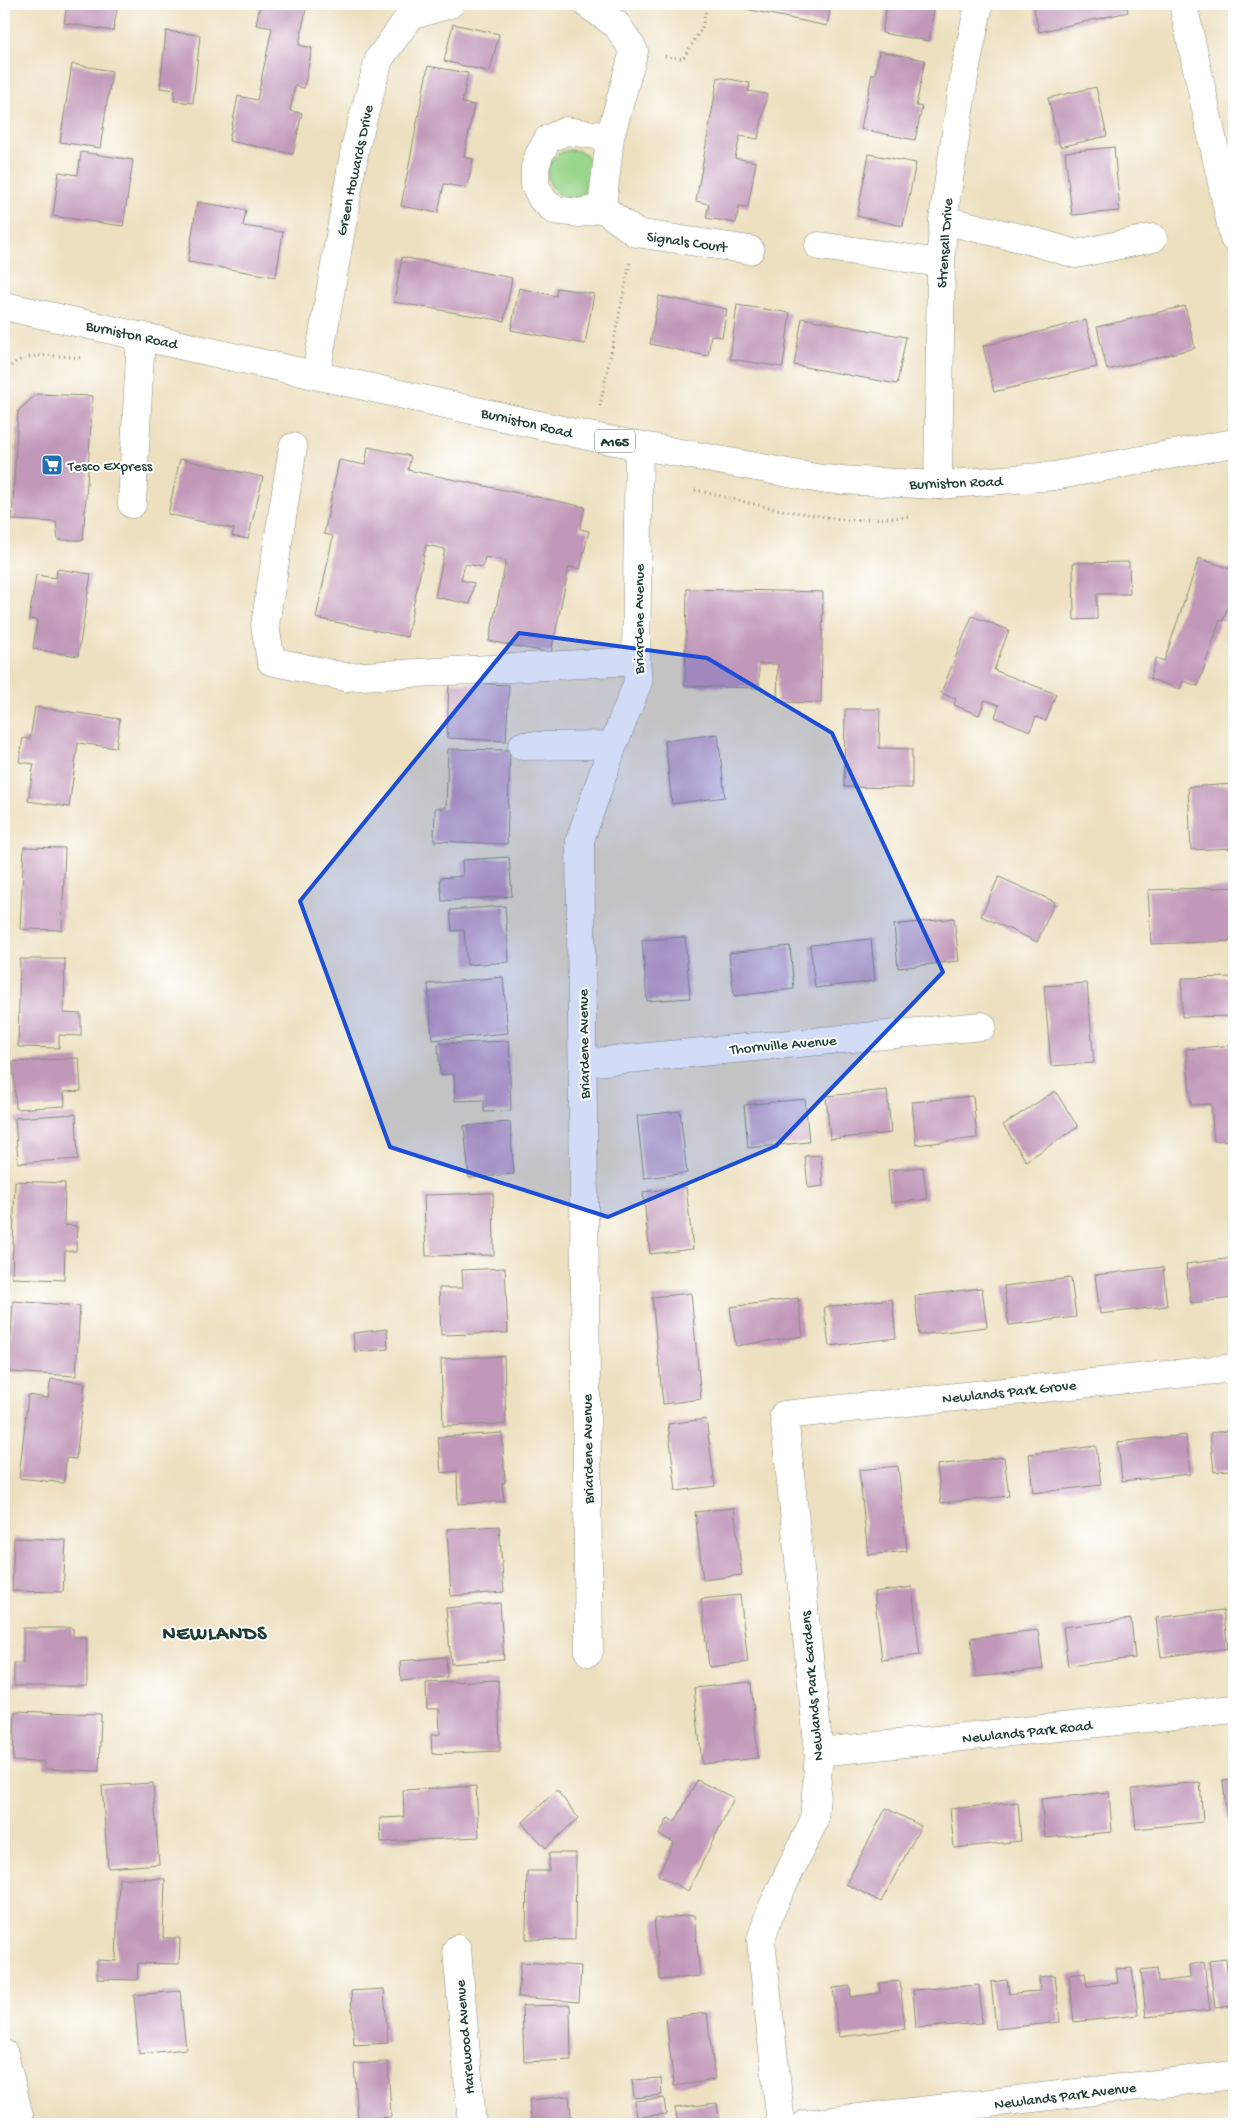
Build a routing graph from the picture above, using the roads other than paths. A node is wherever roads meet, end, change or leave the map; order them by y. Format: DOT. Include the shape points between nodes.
graph roads {
  1 [pos="450,4"];
  2 [pos="587,4"];
  3 [pos="978,4"];
  4 [pos="1183,4"];
  5 [pos="405,10"];
  6 [pos="610,137"];
  7 [pos="602,208"];
  8 [pos="944,220"];
  9 [pos="1153,238"];
  10 [pos="1234,238"];
  11 [pos="819,246"];
  12 [pos="750,250"];
  13 [pos="941,262"];
  14 [pos="4,306"];
  15 [pos="141,336"];
  16 [pos="316,376"];
  17 [pos="1234,443"];
  18 [pos="639,445"];
  19 [pos="293,447"];
  20 [pos="938,486"];
  21 [pos="132,504"];
  22 [pos="636,661"];
  23 [pos="613,745"];
  24 [pos="522,746"];
  25 [pos="982,1026"];
  26 [pos="583,1063"];
  27 [pos="1234,1368"];
  28 [pos="784,1415"];
  29 [pos="589,1652"];
  30 [pos="1234,1709"];
  31 [pos="819,1752"];
  32 [pos="457,1949"];
  33 [pos="4,2054"];
  34 [pos="1234,2075"];
  35 [pos="21,2124"];
  36 [pos="472,2124"];
  37 [pos="781,2124"];
  38 [pos="806,2124"];
  1 -- 5 [label="street, Green Howards Drive"];
  2 -- 6 [label="street" via="616,25 634,51"];
  3 -- 8 [label="street, Strensall Drive"];
  4 -- 10 [label="street"];
  5 -- 16 [label="street, Green Howards Drive" via="379,59 355,148"];
  6 -- 7 [label="street"];
  6 -- 7 [label="street" via="566,131 548,139 535,168 535,185 542,199 554,210 579,213"];
  7 -- 12 [label="street, Signals Court" via="636,233"];
  8 -- 9 [label="street" via="1076,254"];
  8 -- 13 [label="street, Strensall Drive"];
  11 -- 13 [label="street"];
  13 -- 20 [label="street, Strensall Drive"];
  14 -- 15 [label="street, Burniston Road / A165"];
  15 -- 16 [label="street, Burniston Road / A165"];
  15 -- 21 [label="street"];
  16 -- 18 [label="street, Burniston Road / A165"];
  17 -- 20 [label="street, Burniston Road / A165" via="1054,476"];
  18 -- 20 [label="street, Burniston Road / A165" via="820,479"];
  18 -- 22 [label="street, Briardene Avenue"];
  19 -- 22 [label="street" via="265,625 271,660 345,678"];
  22 -- 23 [label="street, Briardene Avenue" via="638,682"];
  23 -- 24 [label="street"];
  23 -- 26 [label="street, Briardene Avenue" via="580,840"];
  25 -- 26 [label="street, Thornville Avenue"];
  26 -- 29 [label="street, Briardene Avenue"];
  27 -- 28 [label="street, Newlands Park Grove"];
  28 -- 31 [label="street, Newlands Park Gardens"];
  30 -- 31 [label="street, Newlands Park Road"];
  31 -- 37 [label="street, Newlands Park Gardens" via="814,1821 778,1893 761,1940"];
  32 -- 36 [label="street, Harewood Avenue"];
  33 -- 35 [label="street"];
  34 -- 38 [label="street, Newlands Park Avenue"];
}
